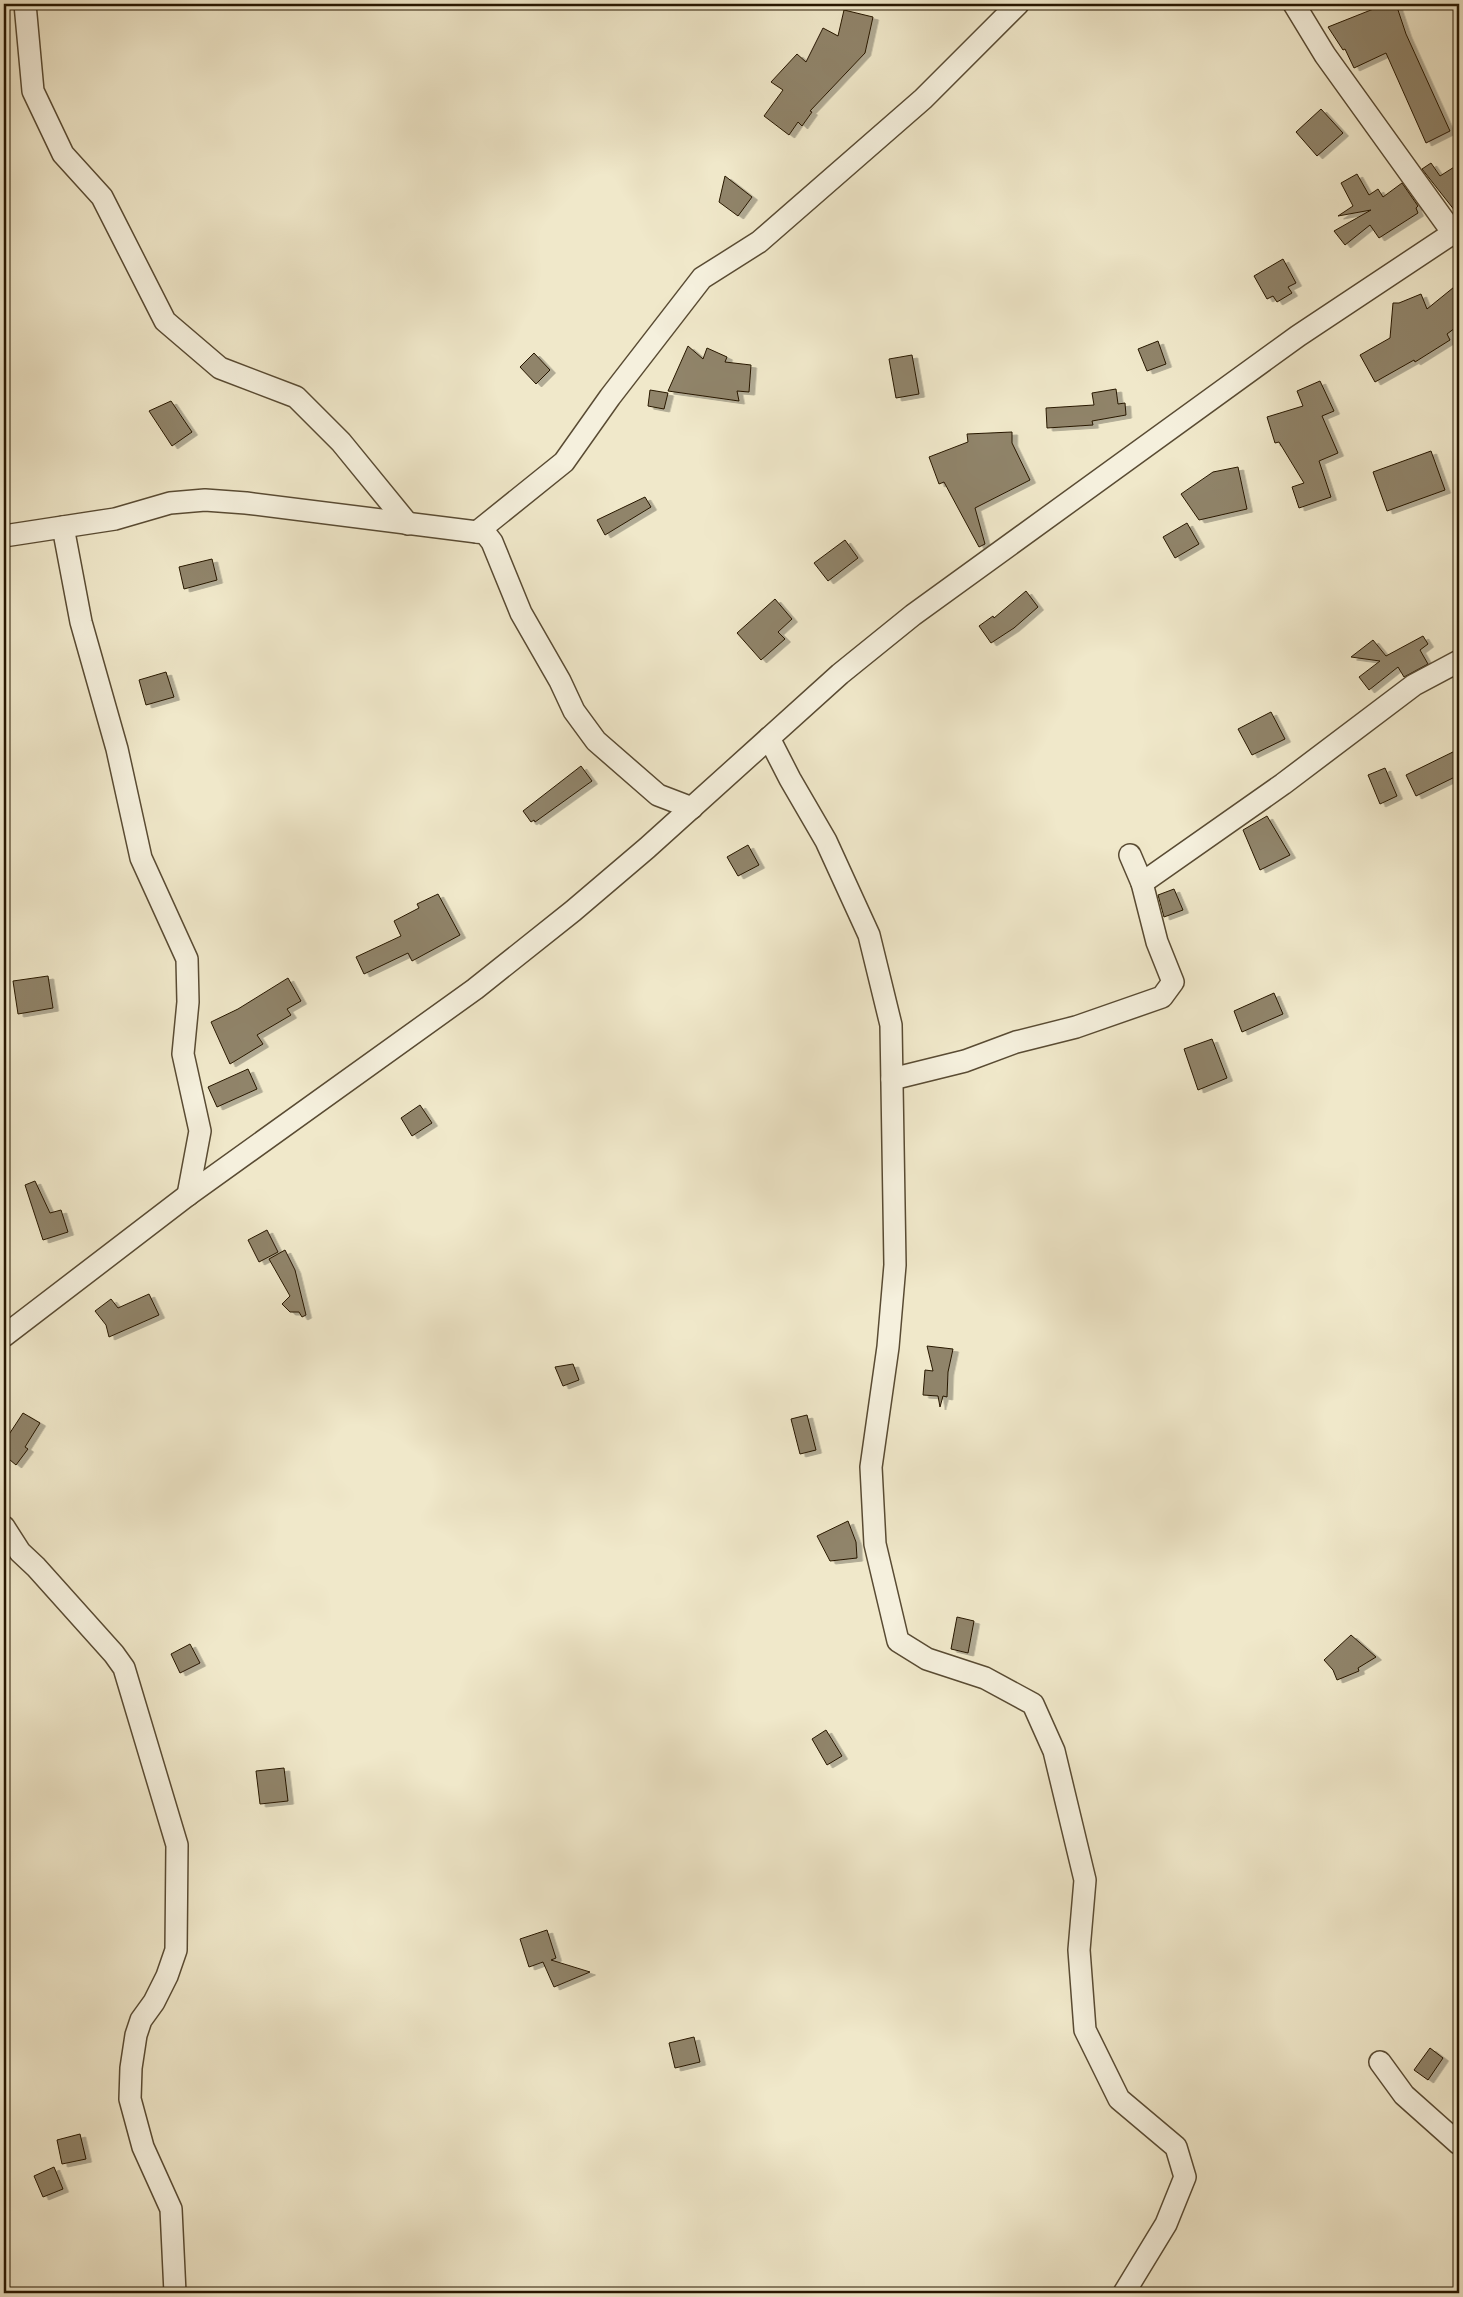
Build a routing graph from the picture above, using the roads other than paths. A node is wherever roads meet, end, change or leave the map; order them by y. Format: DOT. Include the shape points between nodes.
graph roads {
  1 [pos="25,4"];
  2 [pos="1018,4"];
  3 [pos="1294,4"];
  4 [pos="1456,231"];
  5 [pos="408,524"];
  6 [pos="63,528"];
  7 [pos="477,532"];
  8 [pos="4,536"];
  9 [pos="1459,661"];
  10 [pos="769,738"];
  11 [pos="692,808"];
  12 [pos="1130,855"];
  13 [pos="1142,883"];
  14 [pos="892,1079"];
  15 [pos="188,1195"];
  16 [pos="4,1336"];
  17 [pos="4,1527"];
  18 [pos="1380,2062"];
  19 [pos="1459,2144"];
  20 [pos="175,2293"];
  21 [pos="1124,2293"];
  1 -- 5 [label="street" via="33,91 63,154 102,197 165,321 220,368 296,396 341,442"];
  2 -- 7 [label="street" via="923,99 774,229 702,278 564,462"];
  3 -- 4 [label="street" via="1325,55"];
  4 -- 10 [label="street" via="1298,336 913,615 840,674"];
  5 -- 6 [label="street" via="205,500 170,503 115,519"];
  5 -- 7 [label="street"];
  6 -- 8 [label="street"];
  6 -- 15 [label="street" via="81,622 141,858 187,959 188,1002 183,1054 200,1131"];
  7 -- 11 [label="street" via="485,533 492,542 522,613 574,711 596,741 658,795"];
  9 -- 13 [label="street" via="1414,685"];
  10 -- 11 [label="street"];
  10 -- 14 [label="street" via="826,840 869,935 891,1025"];
  11 -- 15 [label="street" via="573,911 475,988"];
  12 -- 13 [label="street"];
  13 -- 14 [label="street" via="1157,942 1173,982 1162,996 966,1061"];
  14 -- 21 [label="street" via="895,1265 888,1347 871,1467 875,1544 898,1641 927,1659 985,1678 1033,1704 1054,1751 1085,1880 1078,1950 1085,2030 1119,2099 1176,2147 1185,2177 1166,2224"];
  15 -- 16 [label="street"];
  17 -- 20 [label="street" via="20,1552 124,1668 177,1845 176,1950 167,1976 141,2020 136,2035 130,2099 143,2148 171,2209"];
  18 -- 19 [label="street" via="1404,2095"];
}
